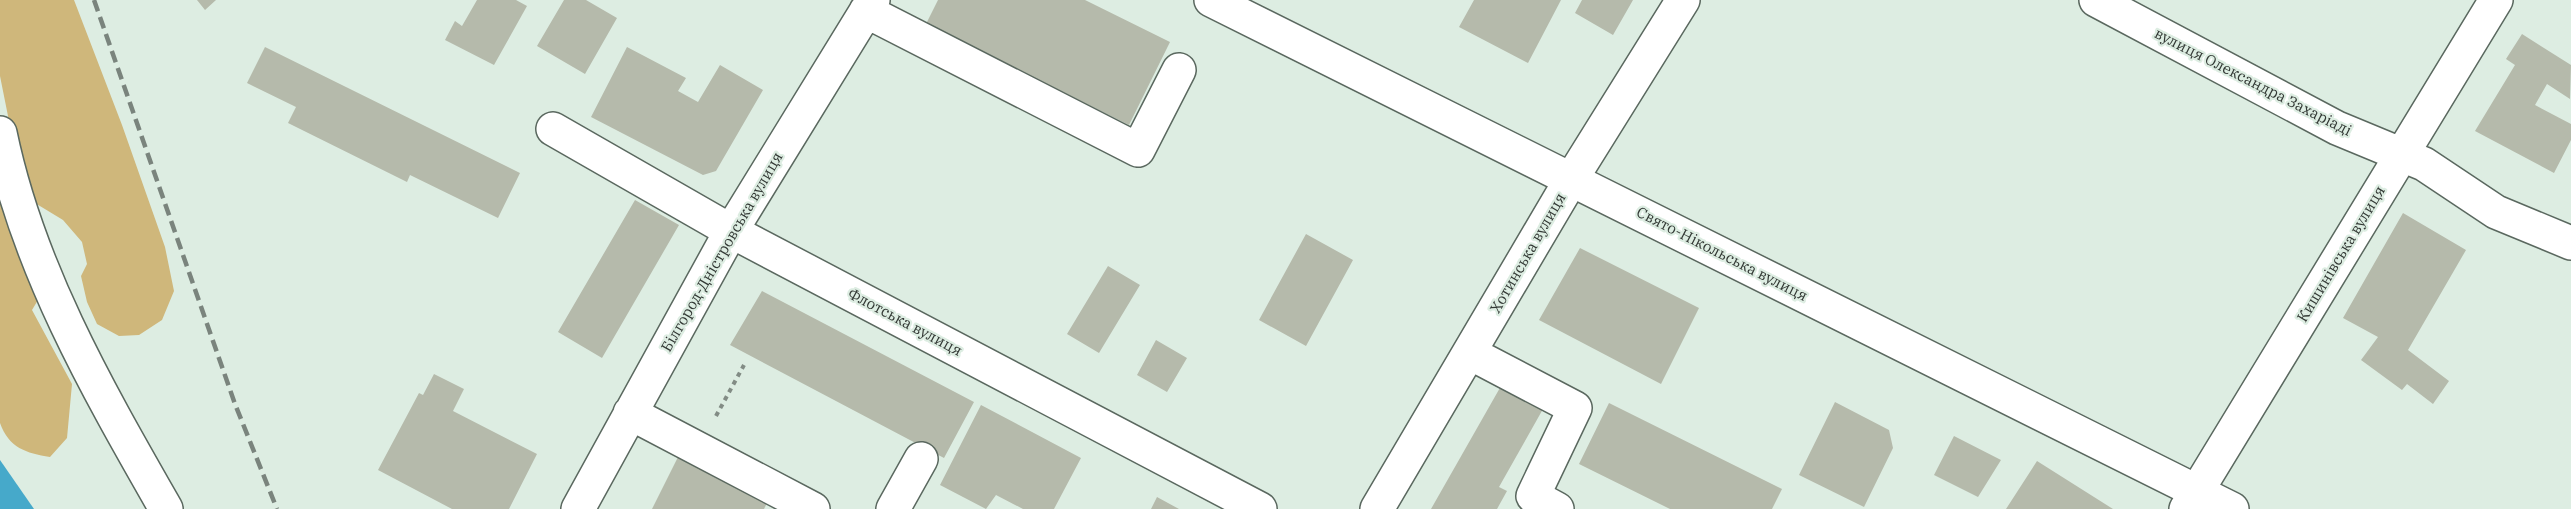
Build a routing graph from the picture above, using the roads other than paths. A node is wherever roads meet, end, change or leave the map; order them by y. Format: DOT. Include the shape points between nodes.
graph roads {
  1 [pos="1211,0"];
  2 [pos="1683,0"];
  3 [pos="2096,0"];
  4 [pos="2496,0"];
  5 [pos="869,6"];
  6 [pos="1179,70"];
  7 [pos="553,129"];
  8 [pos="0,134"];
  9 [pos="2401,154"];
  10 [pos="1572,178"];
  11 [pos="731,231"];
  12 [pos="2571,243"];
  13 [pos="1470,352"];
  14 [pos="630,413"];
  15 [pos="921,459"];
  16 [pos="2192,500"];
  17 [pos="166,509"];
  18 [pos="578,509"];
  19 [pos="813,509"];
  20 [pos="893,509"];
  21 [pos="1260,509"];
  22 [pos="1377,509"];
  23 [pos="1557,509"];
  24 [pos="2232,509"];
  1 -- 10 [label="street, Свято-Нікольська вулиця"];
  2 -- 10 [label="street, Хотинська вулиця"];
  3 -- 9 [label="street, вулиця Олександра Захаріаді" via="2337,128"];
  4 -- 9 [label="street, Кишинівська вулиця"];
  5 -- 6 [label="street" via="1138,150"];
  5 -- 11 [label="street, Білгород-Дністровська вулиця"];
  7 -- 11 [label="street, Флотська вулиця"];
  8 -- 17 [label="street" via="30,243 92,380"];
  9 -- 12 [label="street, вулиця Олександра Захаріаді" via="2429,167 2496,212"];
  9 -- 16 [label="street, Кишинівська вулиця"];
  10 -- 13 [label="street, Хотинська вулиця"];
  10 -- 16 [label="street, Свято-Нікольська вулиця"];
  11 -- 14 [label="street, Білгород-Дністровська вулиця"];
  11 -- 21 [label="street, Флотська вулиця"];
  13 -- 22 [label="street, Хотинська вулиця"];
  13 -- 23 [label="street" via="1575,408 1533,496"];
  14 -- 18 [label="street, Білгород-Дністровська вулиця"];
  14 -- 19 [label="street"];
  15 -- 20 [label="street"];
  16 -- 24 [label="street, Свято-Нікольська вулиця"];
}
